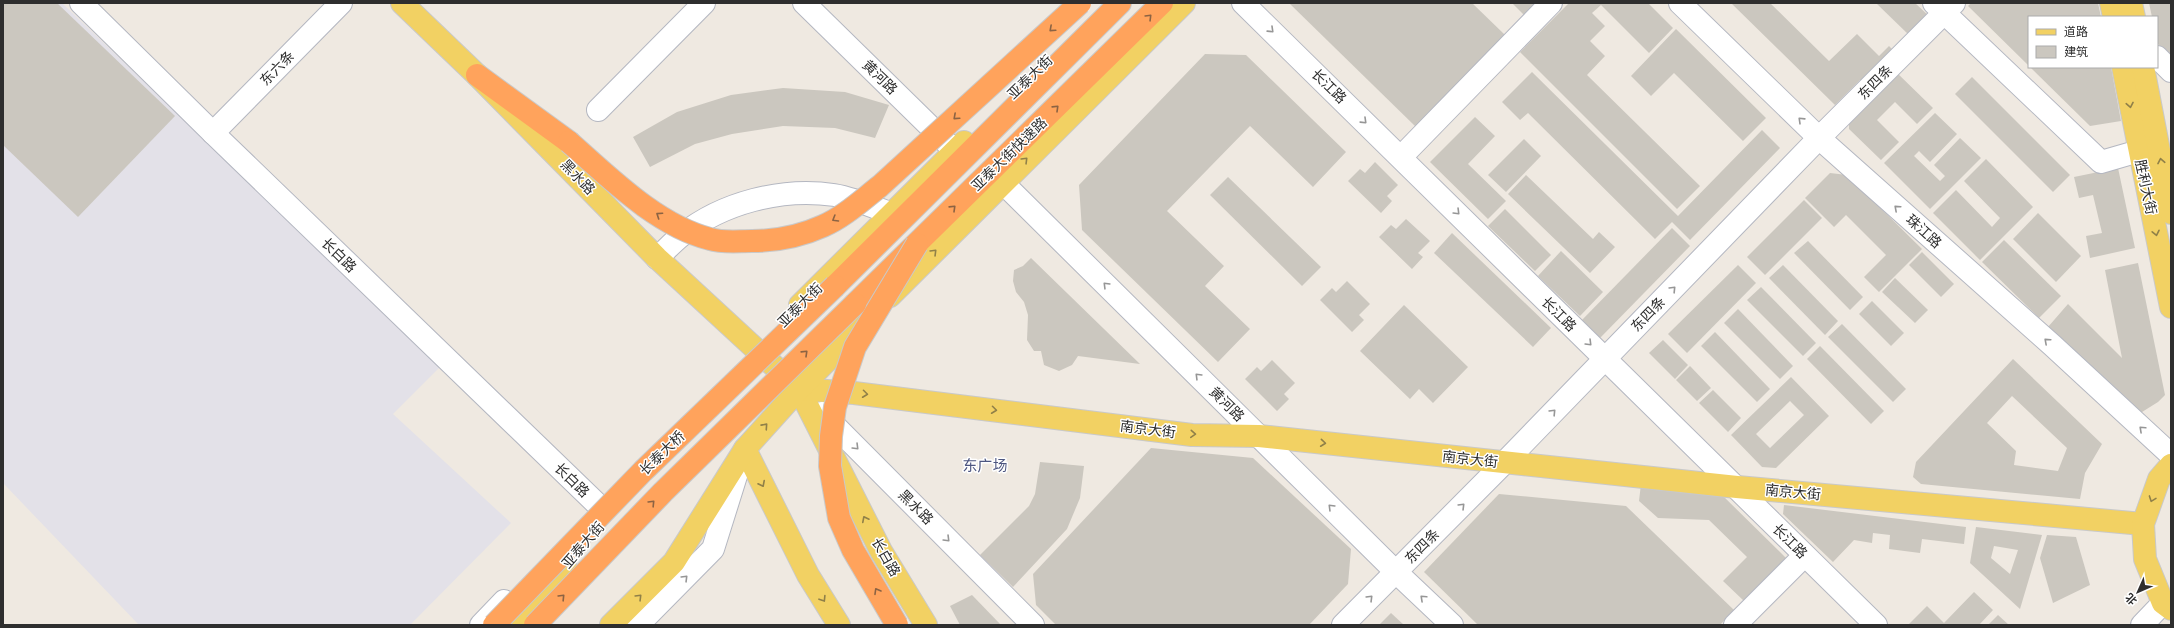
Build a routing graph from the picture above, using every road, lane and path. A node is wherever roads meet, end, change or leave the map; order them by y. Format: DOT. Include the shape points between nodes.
graph roads {
  1 [pos="81,3"];
  2 [pos="340,3"];
  3 [pos="402,3"];
  4 [pos="704,3"];
  5 [pos="804,3"];
  6 [pos="1080,3"];
  7 [pos="1106,3"];
  8 [pos="1120,3"];
  9 [pos="1162,3"];
  10 [pos="1184,3"];
  11 [pos="1243,3"];
  12 [pos="1551,3"];
  13 [pos="1680,3"];
  14 [pos="2111,3"];
  15 [pos="2131,3"];
  16 [pos="1944,6"];
  17 [pos="2114,16"];
  18 [pos="2134,16"];
  19 [pos="2158,58"];
  20 [pos="2123,68"];
  21 [pos="2143,68"];
  22 [pos="2171,71"];
  23 [pos="477,75"];
  24 [pos="598,110"];
  25 [pos="213,133"];
  26 [pos="1819,138"];
  27 [pos="955,151"];
  28 [pos="2139,151"];
  29 [pos="1401,157"];
  30 [pos="1003,183"];
  31 [pos="2171,213"];
  32 [pos="892,214"];
  33 [pos="917,244"];
  34 [pos="657,258"];
  35 [pos="834,286"];
  36 [pos="855,304"];
  37 [pos="2171,307"];
  38 [pos="755,350"];
  39 [pos="1604,359"];
  40 [pos="799,389"];
  41 [pos="1259,436"];
  42 [pos="745,449"];
  43 [pos="2171,455"];
  44 [pos="1504,463"];
  45 [pos="2171,465"];
  46 [pos="1737,487"];
  47 [pos="598,505"];
  48 [pos="2143,524"];
  49 [pos="1804,556"];
  50 [pos="1396,572"];
  51 [pos="2167,606"];
  52 [pos="481,625"];
  53 [pos="494,625"];
  54 [pos="512,625"];
  55 [pos="535,625"];
  56 [pos="611,625"];
  57 [pos="638,625"];
  58 [pos="839,625"];
  59 [pos="897,625"];
  60 [pos="926,625"];
  61 [pos="1033,625"];
  62 [pos="1343,625"];
  63 [pos="1452,625"];
  64 [pos="1735,625"];
  65 [pos="1876,625"];
  66 [pos="2142,625"];
  1 -- 25 [label="street, 长白路"];
  2 -- 25 [label="street, 东六条"];
  3 -- 23 [label="main road, 黑水路"];
  4 -- 24 [label="street"];
  5 -- 27 [label="street, 黄河路"];
  6 -- 23 [label="highway, one-way, bridge" via="880,186 847,212 823,226 795,236 761,241 710,239 664,219 629,195 568,142"];
  7 -- 27 [label="main road, 亚泰大街"];
  8 -- 35 [label="highway, 亚泰大街快速路"];
  33 -- 9 [label="highway, 亚泰大街快速路, one-way"];
  30 -- 10 [label="main road, one-way"];
  11 -- 29 [label="street, 长江路, one-way"];
  12 -- 29 [label="street"];
  26 -- 13 [label="street, 珠江路, one-way"];
  14 -- 17 [label="main road"];
  15 -- 18 [label="main road"];
  16 -- 26 [label="street, 东四条"];
  16 -- 28 [label="street" via="2101,162"];
  19 -- 22 [label="street"];
  20 -- 28 [label="main road, 胜利大街, one-way"];
  31 -- 21 [label="main road, 胜利大街, one-way"];
  23 -- 34 [label="main road, 黑水路"];
  25 -- 47 [label="street, 长白路"];
  39 -- 26 [label="street, 东四条, one-way"];
  43 -- 26 [label="street, 珠江路, one-way" via="2052,345"];
  27 -- 32 [label="main road, 亚泰大街"];
  28 -- 37 [label="main road, 胜利大街, one-way"];
  29 -- 39 [label="street, 长江路, one-way"];
  40 -- 30 [label="main road, one-way"];
  41 -- 30 [label="street, 黄河路, one-way"];
  32 -- 34 [label="street" via="834,195 793,193 754,200 718,213 688,231"];
  32 -- 38 [label="main road, 亚泰大街"];
  33 -- 36 [label="highway, 亚泰大街快速路, bridge"];
  59 -- 33 [label="highway, one-way, bridge" via="853,550 839,518 830,466 831,436 835,407 855,347"];
  34 -- 38 [label="main road, 黑水路"];
  35 -- 53 [label="highway, 长泰大桥, bridge" via="643,471"];
  55 -- 36 [label="highway, 长泰大桥, one-way, bridge" via="663,492"];
  38 -- 40 [label="main road, 长白路"];
  38 -- 47 [label="street"];
  38 -- 54 [label="main road, 亚泰大街"];
  44 -- 39 [label="street, 东四条, one-way"];
  39 -- 46 [label="street, 长江路"];
  40 -- 41 [label="main road, 南京大街, one-way" via="862,394 1192,435"];
  42 -- 40 [label="main road, one-way"];
  60 -- 40 [label="main road, 长白路, one-way" via="881,551"];
  40 -- 61 [label="street, 黑水路, one-way"];
  41 -- 44 [label="main road, 南京大街, one-way"];
  50 -- 41 [label="street, 黄河路, one-way"];
  56 -- 42 [label="main road, one-way" via="674,562"];
  57 -- 42 [label="street, one-way" via="713,549"];
  42 -- 58 [label="main road, one-way" via="808,575"];
  44 -- 46 [label="main road, 南京大街"];
  50 -- 44 [label="street, 东四条, one-way"];
  45 -- 48 [label="main road, one-way" via="2159,479"];
  46 -- 48 [label="main road, 南京大街"];
  46 -- 49 [label="street, 长江路"];
  47 -- 52 [label="street"];
  48 -- 51 [label="main road" via="2145,559"];
  49 -- 64 [label="street"];
  49 -- 65 [label="street, 长江路"];
  62 -- 50 [label="street, 东四条, one-way"];
  63 -- 50 [label="street, 黄河路, one-way"];
  51 -- 66 [label="street"];
}
